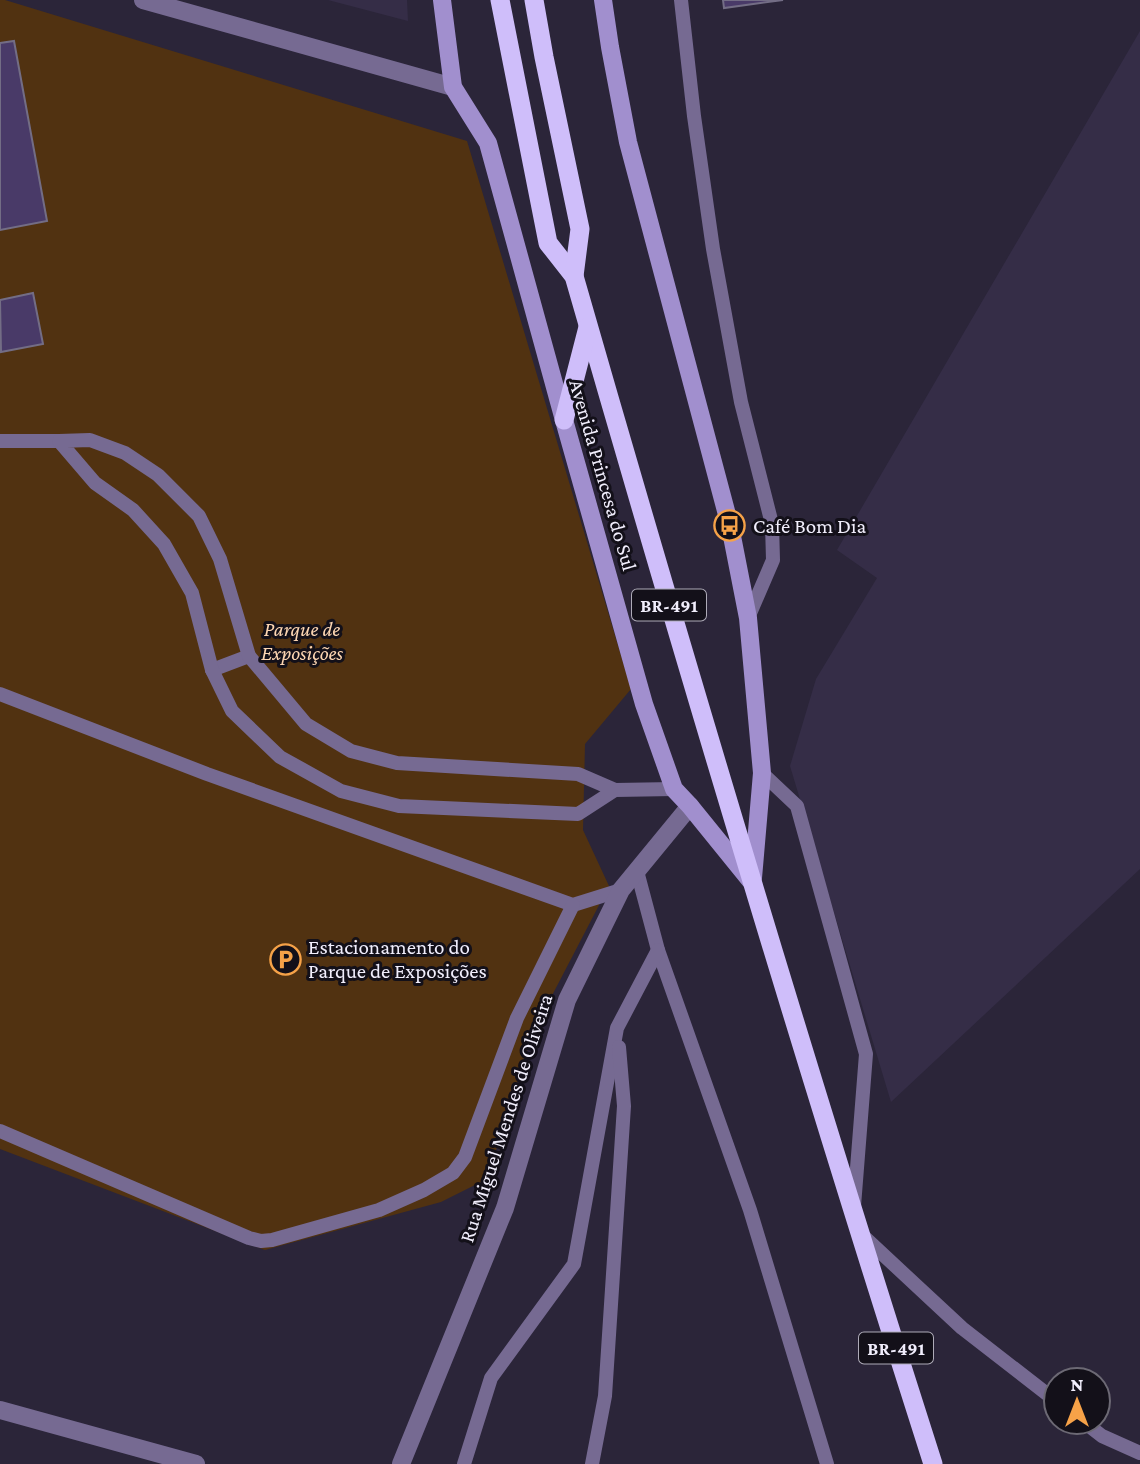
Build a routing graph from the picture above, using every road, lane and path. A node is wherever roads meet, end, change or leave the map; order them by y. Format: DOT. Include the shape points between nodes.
graph roads {
  1 [pos="143,0"];
  2 [pos="442,0"];
  3 [pos="500,0"];
  4 [pos="534,0"];
  5 [pos="603,0"];
  6 [pos="681,0"];
  7 [pos="453,87"];
  8 [pos="573,275"];
  9 [pos="588,326"];
  10 [pos="564,420"];
  11 [pos="0,441"];
  12 [pos="59,441"];
  13 [pos="748,618"];
  14 [pos="248,656"];
  15 [pos="212,670"];
  16 [pos="0,694"];
  17 [pos="762,774"];
  18 [pos="674,789"];
  19 [pos="615,790"];
  20 [pos="690,806"];
  21 [pos="637,871"];
  22 [pos="752,883"];
  23 [pos="621,890"];
  24 [pos="573,905"];
  25 [pos="658,950"];
  26 [pos="617,1028"];
  27 [pos="0,1131"];
  28 [pos="856,1223"];
  29 [pos="1042,1390"];
  30 [pos="0,1410"];
  31 [pos="1102,1436"];
  32 [pos="1140,1453"];
  33 [pos="196,1464"];
  34 [pos="401,1464"];
  35 [pos="464,1464"];
  36 [pos="592,1464"];
  37 [pos="827,1464"];
  38 [pos="933,1464"];
  1 -- 7 [label="street"];
  2 -- 7 [label="main road, Avenida Princesa do Sul"];
  3 -- 8 [label="highway, BR-491" via="548,243"];
  4 -- 8 [label="highway, BR-491" via="580,229"];
  5 -- 13 [label="main road" via="628,142 730,526"];
  6 -- 13 [label="lane" via="713,249 741,402 772,524 773,560"];
  7 -- 10 [label="main road, Avenida Princesa do Sul" via="488,143"];
  8 -- 9 [label="highway, BR-491"];
  9 -- 10 [label="highway"];
  9 -- 22 [label="highway, BR-491"];
  10 -- 18 [label="main road, Avenida Princesa do Sul" via="644,704"];
  11 -- 12 [label="lane"];
  12 -- 14 [label="lane" via="90,440 125,453 158,475 198,516 220,559"];
  12 -- 15 [label="lane" via="95,483 133,510 164,544 192,593"];
  13 -- 17 [label="main road"];
  14 -- 15 [label="lane"];
  14 -- 19 [label="lane" via="306,724 351,751 397,763 578,774"];
  15 -- 19 [label="lane" via="232,711 280,757 341,791 399,806 579,814"];
  16 -- 24 [label="lane" via="207,774"];
  17 -- 22 [label="main road"];
  17 -- 28 [label="lane" via="797,806 866,1054"];
  18 -- 19 [label="lane"];
  18 -- 20 [label="main road, Avenida Princesa do Sul"];
  20 -- 21 [label="street, Rua Miguel Mendes de Oliveira"];
  20 -- 22 [label="main road, Avenida Princesa do Sul"];
  21 -- 23 [label="street, Rua Miguel Mendes de Oliveira"];
  21 -- 25 [label="lane"];
  22 -- 28 [label="highway, BR-491"];
  23 -- 24 [label="lane"];
  23 -- 34 [label="street, Rua Miguel Mendes de Oliveira" via="567,1000 505,1208"];
  24 -- 27 [label="lane" via="517,1018 465,1157 453,1174 379,1210 261,1241"];
  25 -- 26 [label="lane"];
  25 -- 37 [label="lane" via="750,1210"];
  26 -- 35 [label="lane" via="574,1264 491,1378"];
  26 -- 36 [label="lane" via="624,1105 605,1396"];
  28 -- 29 [label="lane" via="962,1328"];
  28 -- 38 [label="highway, BR-491"];
  30 -- 33 [label="street"];
  31 -- 32 [label="lane"];
}
